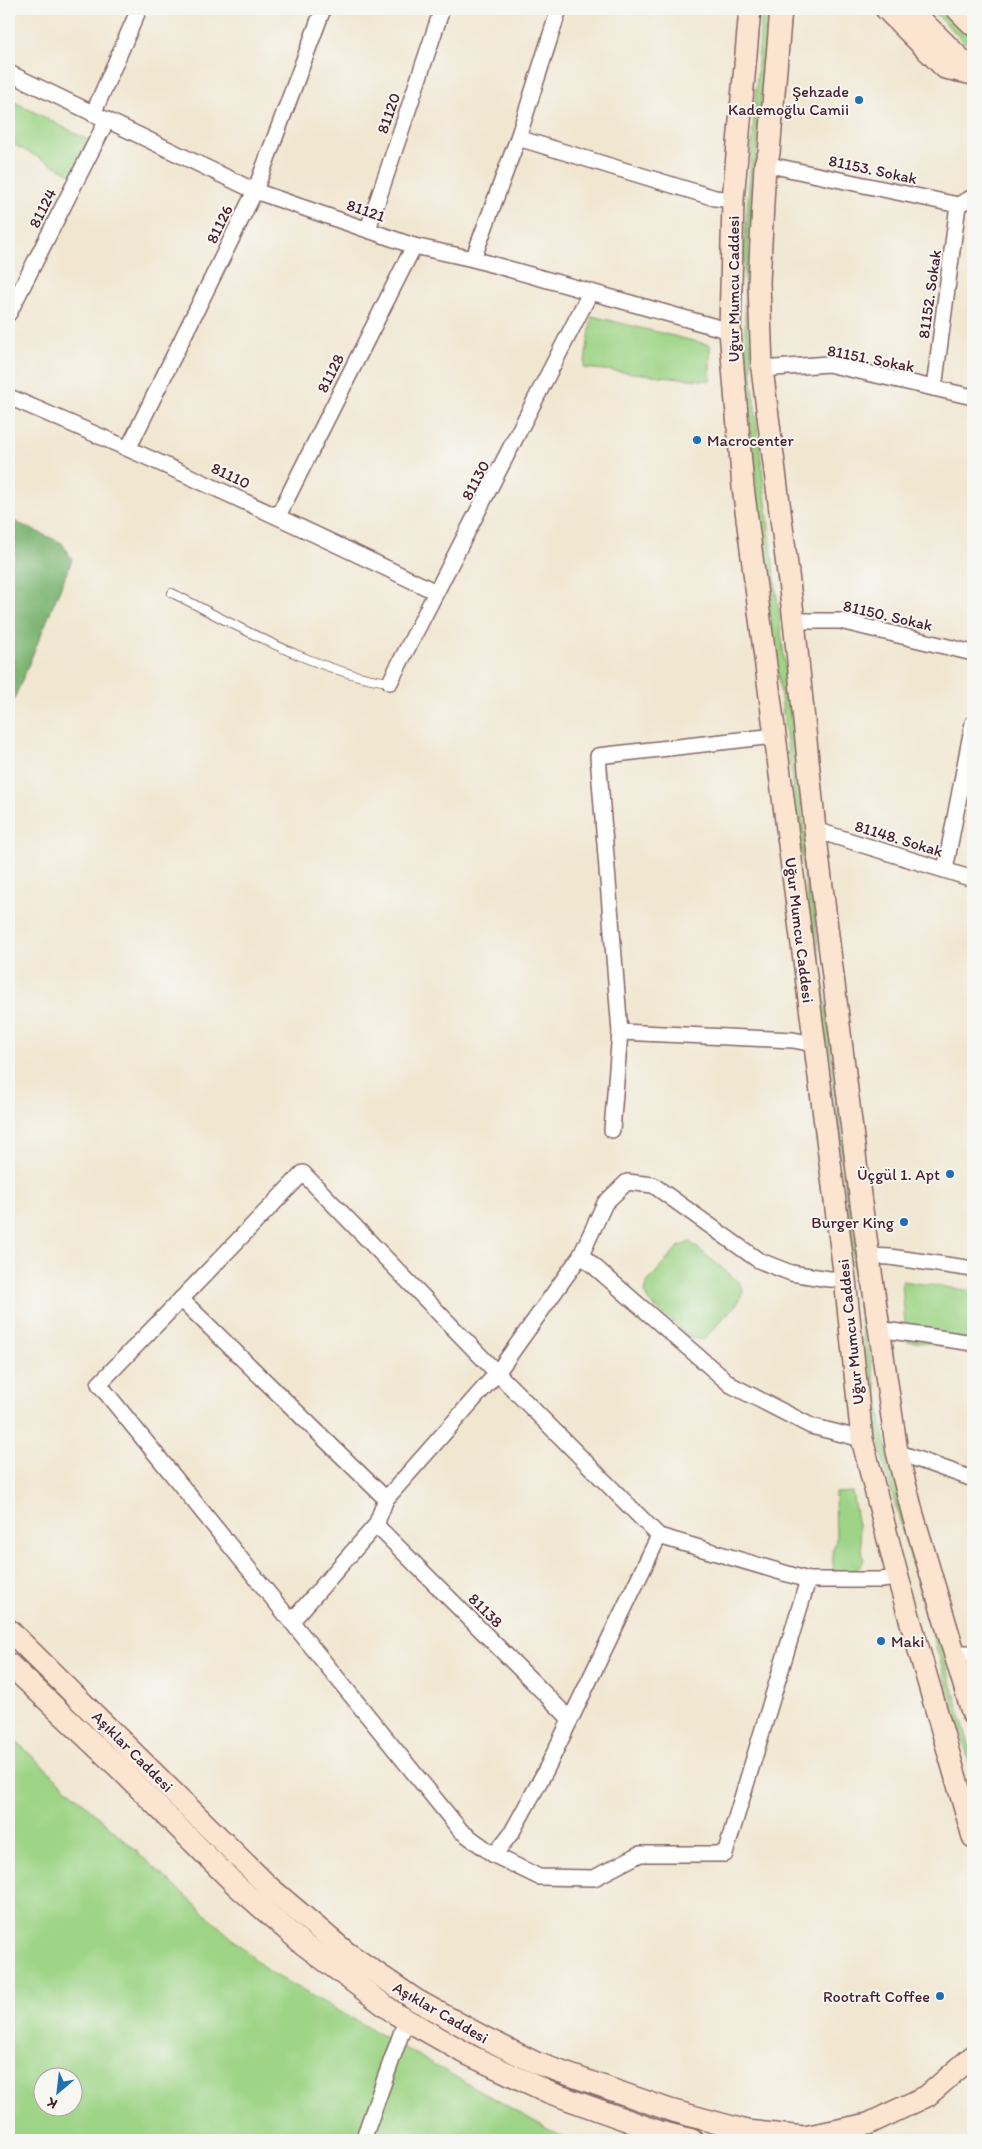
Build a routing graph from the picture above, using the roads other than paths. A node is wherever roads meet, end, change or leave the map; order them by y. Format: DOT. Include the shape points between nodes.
graph roads {
  1 [pos="139,9"];
  2 [pos="323,9"];
  3 [pos="442,9"];
  4 [pos="559,9"];
  5 [pos="750,9"];
  6 [pos="781,9"];
  7 [pos="787,9"];
  8 [pos="886,9"];
  9 [pos="910,9"];
  10 [pos="957,9"];
  11 [pos="973,25"];
  12 [pos="778,32"];
  13 [pos="973,72"];
  14 [pos="9,73"];
  15 [pos="93,114"];
  16 [pos="107,120"];
  17 [pos="518,138"];
  18 [pos="765,164"];
  19 [pos="256,191"];
  20 [pos="973,197"];
  21 [pos="733,200"];
  22 [pos="958,204"];
  23 [pos="368,229"];
  24 [pos="414,246"];
  25 [pos="473,259"];
  26 [pos="590,293"];
  27 [pos="9,312"];
  28 [pos="730,331"];
  29 [pos="762,369"];
  30 [pos="934,388"];
  31 [pos="973,397"];
  32 [pos="9,398"];
  33 [pos="129,448"];
  34 [pos="278,516"];
  35 [pos="436,592"];
  36 [pos="172,594"];
  37 [pos="794,621"];
  38 [pos="973,653"];
  39 [pos="390,682"];
  40 [pos="973,723"];
  41 [pos="775,736"];
  42 [pos="815,830"];
  43 [pos="945,870"];
  44 [pos="973,879"];
  45 [pos="620,1032"];
  46 [pos="814,1044"];
  47 [pos="612,1130"];
  48 [pos="581,1255"];
  49 [pos="869,1256"];
  50 [pos="973,1269"];
  51 [pos="845,1279"];
  52 [pos="181,1299"];
  53 [pos="878,1329"];
  54 [pos="973,1343"];
  55 [pos="497,1373"];
  56 [pos="862,1439"];
  57 [pos="897,1452"];
  58 [pos="973,1479"];
  59 [pos="386,1499"];
  60 [pos="376,1525"];
  61 [pos="659,1536"];
  62 [pos="898,1578"];
  63 [pos="808,1580"];
  64 [pos="292,1621"];
  65 [pos="9,1630"];
  66 [pos="964,1653"];
  67 [pos="9,1664"];
  68 [pos="973,1715"];
  69 [pos="570,1719"];
  70 [pos="973,1837"];
  71 [pos="494,1855"];
  72 [pos="406,2020"];
  73 [pos="973,2056"];
  74 [pos="363,2140"];
  75 [pos="687,2140"];
  1 -- 15 [label="street"];
  2 -- 19 [label="street, 81126"];
  3 -- 23 [label="street, 81120"];
  4 -- 17 [label="street"];
  5 -- 21 [label="street, Uğur Mumcu Caddesi"];
  6 -- 12 [label="street, Uğur Mumcu Caddesi"];
  7 -- 12 [label="street"];
  8 -- 13 [label="street" via="945,68"];
  9 -- 13 [label="street"];
  10 -- 11 [label="street"];
  12 -- 18 [label="street, Uğur Mumcu Caddesi"];
  14 -- 15 [label="street, 81121"];
  15 -- 16 [label="street, 81121"];
  16 -- 19 [label="street, 81121"];
  16 -- 27 [label="street, 81124"];
  17 -- 21 [label="street" via="715,198"];
  17 -- 25 [label="street"];
  18 -- 22 [label="street, 81153. Sokak"];
  18 -- 29 [label="street, Uğur Mumcu Caddesi" via="759,282"];
  19 -- 23 [label="street, 81121"];
  19 -- 33 [label="street, 81126"];
  20 -- 22 [label="street"];
  21 -- 28 [label="street, Uğur Mumcu Caddesi"];
  22 -- 30 [label="street, 81152. Sokak"];
  23 -- 24 [label="street, 81121"];
  24 -- 25 [label="street, 81121"];
  24 -- 34 [label="street, 81128"];
  25 -- 26 [label="street, 81121"];
  26 -- 28 [label="street, 81121"];
  26 -- 35 [label="street, 81130"];
  28 -- 41 [label="street, Uğur Mumcu Caddesi" via="743,487"];
  29 -- 30 [label="street, 81151. Sokak" via="828,364"];
  29 -- 37 [label="street, Uğur Mumcu Caddesi"];
  30 -- 31 [label="street, 81151. Sokak"];
  32 -- 33 [label="street, 81110"];
  33 -- 34 [label="street, 81110"];
  34 -- 35 [label="street, 81110"];
  35 -- 39 [label="street, 81130"];
  36 -- 39 [label="lane" via="317,662 373,680"];
  37 -- 38 [label="street, 81150. Sokak" via="840,621"];
  37 -- 42 [label="street, Uğur Mumcu Caddesi"];
  40 -- 43 [label="street"];
  41 -- 45 [label="street" via="598,756"];
  41 -- 46 [label="street, Uğur Mumcu Caddesi"];
  42 -- 43 [label="street, 81148. Sokak"];
  42 -- 49 [label="street, Uğur Mumcu Caddesi"];
  43 -- 44 [label="street, 81148. Sokak"];
  45 -- 46 [label="street" via="793,1040"];
  45 -- 47 [label="street"];
  46 -- 51 [label="street, Uğur Mumcu Caddesi"];
  48 -- 51 [label="street" via="605,1203 628,1182 653,1185 758,1260 791,1273"];
  48 -- 55 [label="street"];
  48 -- 56 [label="street" via="731,1385 811,1426"];
  49 -- 50 [label="street"];
  49 -- 53 [label="street, Uğur Mumcu Caddesi"];
  51 -- 56 [label="street, Uğur Mumcu Caddesi"];
  52 -- 55 [label="street" via="303,1173"];
  52 -- 59 [label="street"];
  52 -- 64 [label="street" via="99,1384"];
  53 -- 54 [label="street"];
  53 -- 57 [label="street, Uğur Mumcu Caddesi"];
  55 -- 59 [label="street"];
  55 -- 61 [label="street"];
  56 -- 62 [label="street, Uğur Mumcu Caddesi"];
  57 -- 58 [label="street"];
  57 -- 66 [label="street, Uğur Mumcu Caddesi" via="912,1516"];
  59 -- 60 [label="street"];
  60 -- 64 [label="street"];
  60 -- 69 [label="street, 81138"];
  61 -- 63 [label="street"];
  61 -- 69 [label="street"];
  62 -- 63 [label="street"];
  62 -- 70 [label="street, Uğur Mumcu Caddesi"];
  63 -- 71 [label="street" via="725,1854 640,1854 594,1878 539,1877"];
  64 -- 71 [label="street" via="461,1831"];
  65 -- 73 [label="street, Aşıklar Caddesi" via="269,1887 347,1953 416,2000 536,2063 670,2110 747,2130 804,2137 868,2124 927,2096"];
  66 -- 68 [label="street, Uğur Mumcu Caddesi"];
  67 -- 72 [label="street, Aşıklar Caddesi" via="237,1886 303,1944"];
  69 -- 71 [label="street" via="512,1832"];
  72 -- 74 [label="street"];
  72 -- 75 [label="street, Aşıklar Caddesi" via="469,2055 548,2092"];
}
